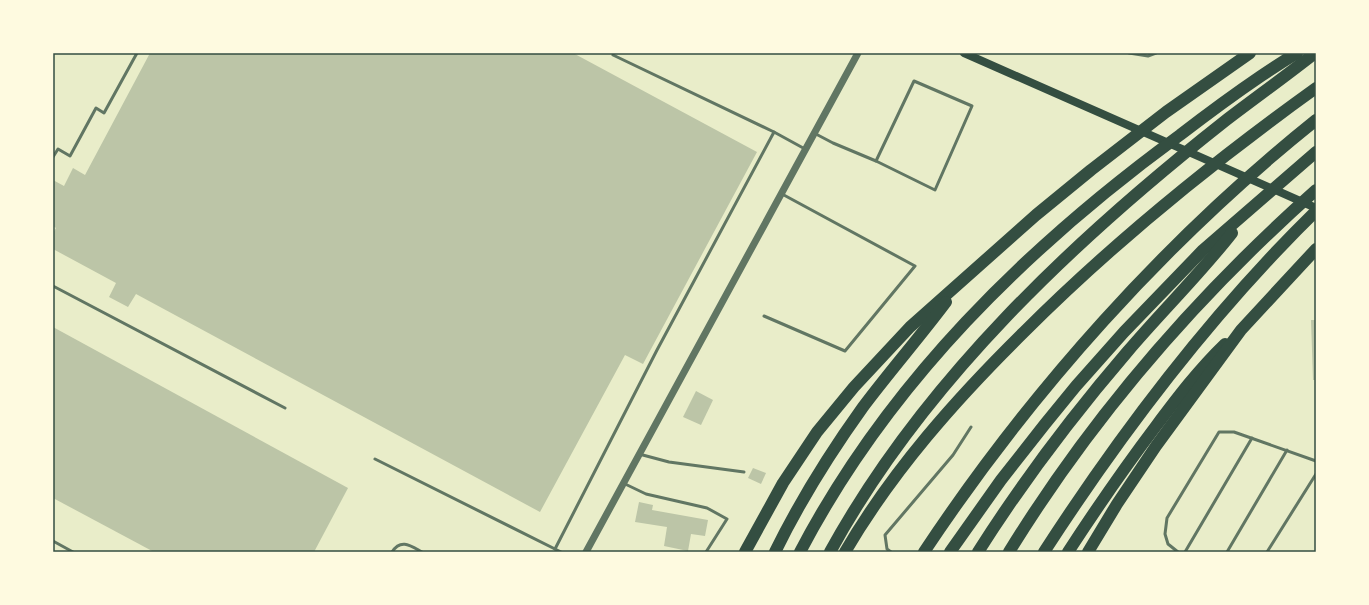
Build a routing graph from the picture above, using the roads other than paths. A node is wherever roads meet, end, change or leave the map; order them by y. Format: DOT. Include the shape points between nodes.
graph roads {
  1 [pos="137,53"];
  2 [pos="858,53"];
  3 [pos="964,53"];
  4 [pos="1129,53"];
  5 [pos="1156,53"];
  6 [pos="1250,53"];
  7 [pos="1297,53"];
  8 [pos="1315,53"];
  9 [pos="614,54"];
  10 [pos="1316,88"];
  11 [pos="1316,120"];
  12 [pos="774,132"];
  13 [pos="814,133"];
  14 [pos="805,149"];
  15 [pos="1316,152"];
  16 [pos="53,157"];
  17 [pos="876,161"];
  18 [pos="1316,190"];
  19 [pos="781,193"];
  20 [pos="1316,208"];
  21 [pos="1316,211"];
  22 [pos="1248,212"];
  23 [pos="1313,252"];
  24 [pos="963,281"];
  25 [pos="53,286"];
  26 [pos="764,316"];
  27 [pos="1252,318"];
  28 [pos="285,408"];
  29 [pos="970,427"];
  30 [pos="1252,438"];
  31 [pos="1287,450"];
  32 [pos="639,454"];
  33 [pos="375,459"];
  34 [pos="1316,461"];
  35 [pos="744,472"];
  36 [pos="1316,474"];
  37 [pos="623,483"];
  38 [pos="53,541"];
  39 [pos="555,549"];
  40 [pos="73,552"];
  41 [pos="392,552"];
  42 [pos="422,552"];
  43 [pos="561,552"];
  44 [pos="586,552"];
  45 [pos="706,552"];
  46 [pos="745,552"];
  47 [pos="775,552"];
  48 [pos="800,552"];
  49 [pos="830,552"];
  50 [pos="845,552"];
  51 [pos="890,552"];
  52 [pos="924,552"];
  53 [pos="950,552"];
  54 [pos="978,552"];
  55 [pos="1009,552"];
  56 [pos="1044,552"];
  57 [pos="1068,552"];
  58 [pos="1088,552"];
  59 [pos="1178,552"];
  60 [pos="1185,552"];
  61 [pos="1227,552"];
  62 [pos="1267,552"];
  1 -- 16 [label="lane" via="104,113 96,108 70,156 58,149"];
  2 -- 13 [label="street"];
  3 -- 20 [label="main road"];
  4 -- 5 [label="lane" via="1148,56"];
  6 -- 24 [label="highway" via="1110,154 1036,215"];
  7 -- 48 [label="highway" via="1254,81 1135,168 1067,224 990,295 911,384 871,437"];
  8 -- 49 [label="highway" via="1156,178 1103,224 1011,313 949,380 913,424 879,471"];
  9 -- 12 [label="lane"];
  10 -- 50 [label="highway" via="1190,184 1094,265 982,373 909,458"];
  11 -- 52 [label="highway" via="1227,197 1147,275 1056,375 982,470"];
  12 -- 14 [label="lane"];
  12 -- 39 [label="lane" via="657,350"];
  13 -- 14 [label="street"];
  13 -- 17 [label="lane"];
  14 -- 19 [label="street"];
  15 -- 22 [label="highway"];
  17 -- 17 [label="lane" via="935,190 972,106 914,81"];
  18 -- 55 [label="highway" via="1209,294 1128,386 1069,462"];
  19 -- 26 [label="lane" via="916,266 845,351"];
  19 -- 32 [label="street"];
  21 -- 56 [label="highway" via="1233,300 1155,393"];
  22 -- 53 [label="highway" via="1175,278 1076,386 1010,468"];
  22 -- 54 [label="highway" via="1212,258 1084,403 1029,476"];
  23 -- 27 [label="highway"];
  24 -- 46 [label="highway" via="896,341 831,414 802,453 769,506"];
  24 -- 47 [label="highway" via="850,427 809,489"];
  25 -- 28 [label="lane"];
  27 -- 57 [label="highway" via="1209,359 1179,396"];
  27 -- 58 [label="highway" via="1156,446"];
  29 -- 51 [label="lane" via="953,455 885,535 887,549"];
  30 -- 31 [label="lane"];
  30 -- 59 [label="lane" via="1234,432 1219,432 1167,518 1165,534 1168,544"];
  30 -- 60 [label="lane"];
  31 -- 34 [label="lane"];
  31 -- 61 [label="lane"];
  32 -- 35 [label="lane" via="669,462"];
  32 -- 37 [label="street"];
  33 -- 39 [label="lane"];
  36 -- 62 [label="lane"];
  37 -- 44 [label="street"];
  37 -- 45 [label="lane" via="646,494 707,508 727,519"];
  38 -- 40 [label="lane"];
  39 -- 43 [label="lane"];
  41 -- 42 [label="lane" via="397,546 406,544"];
}
